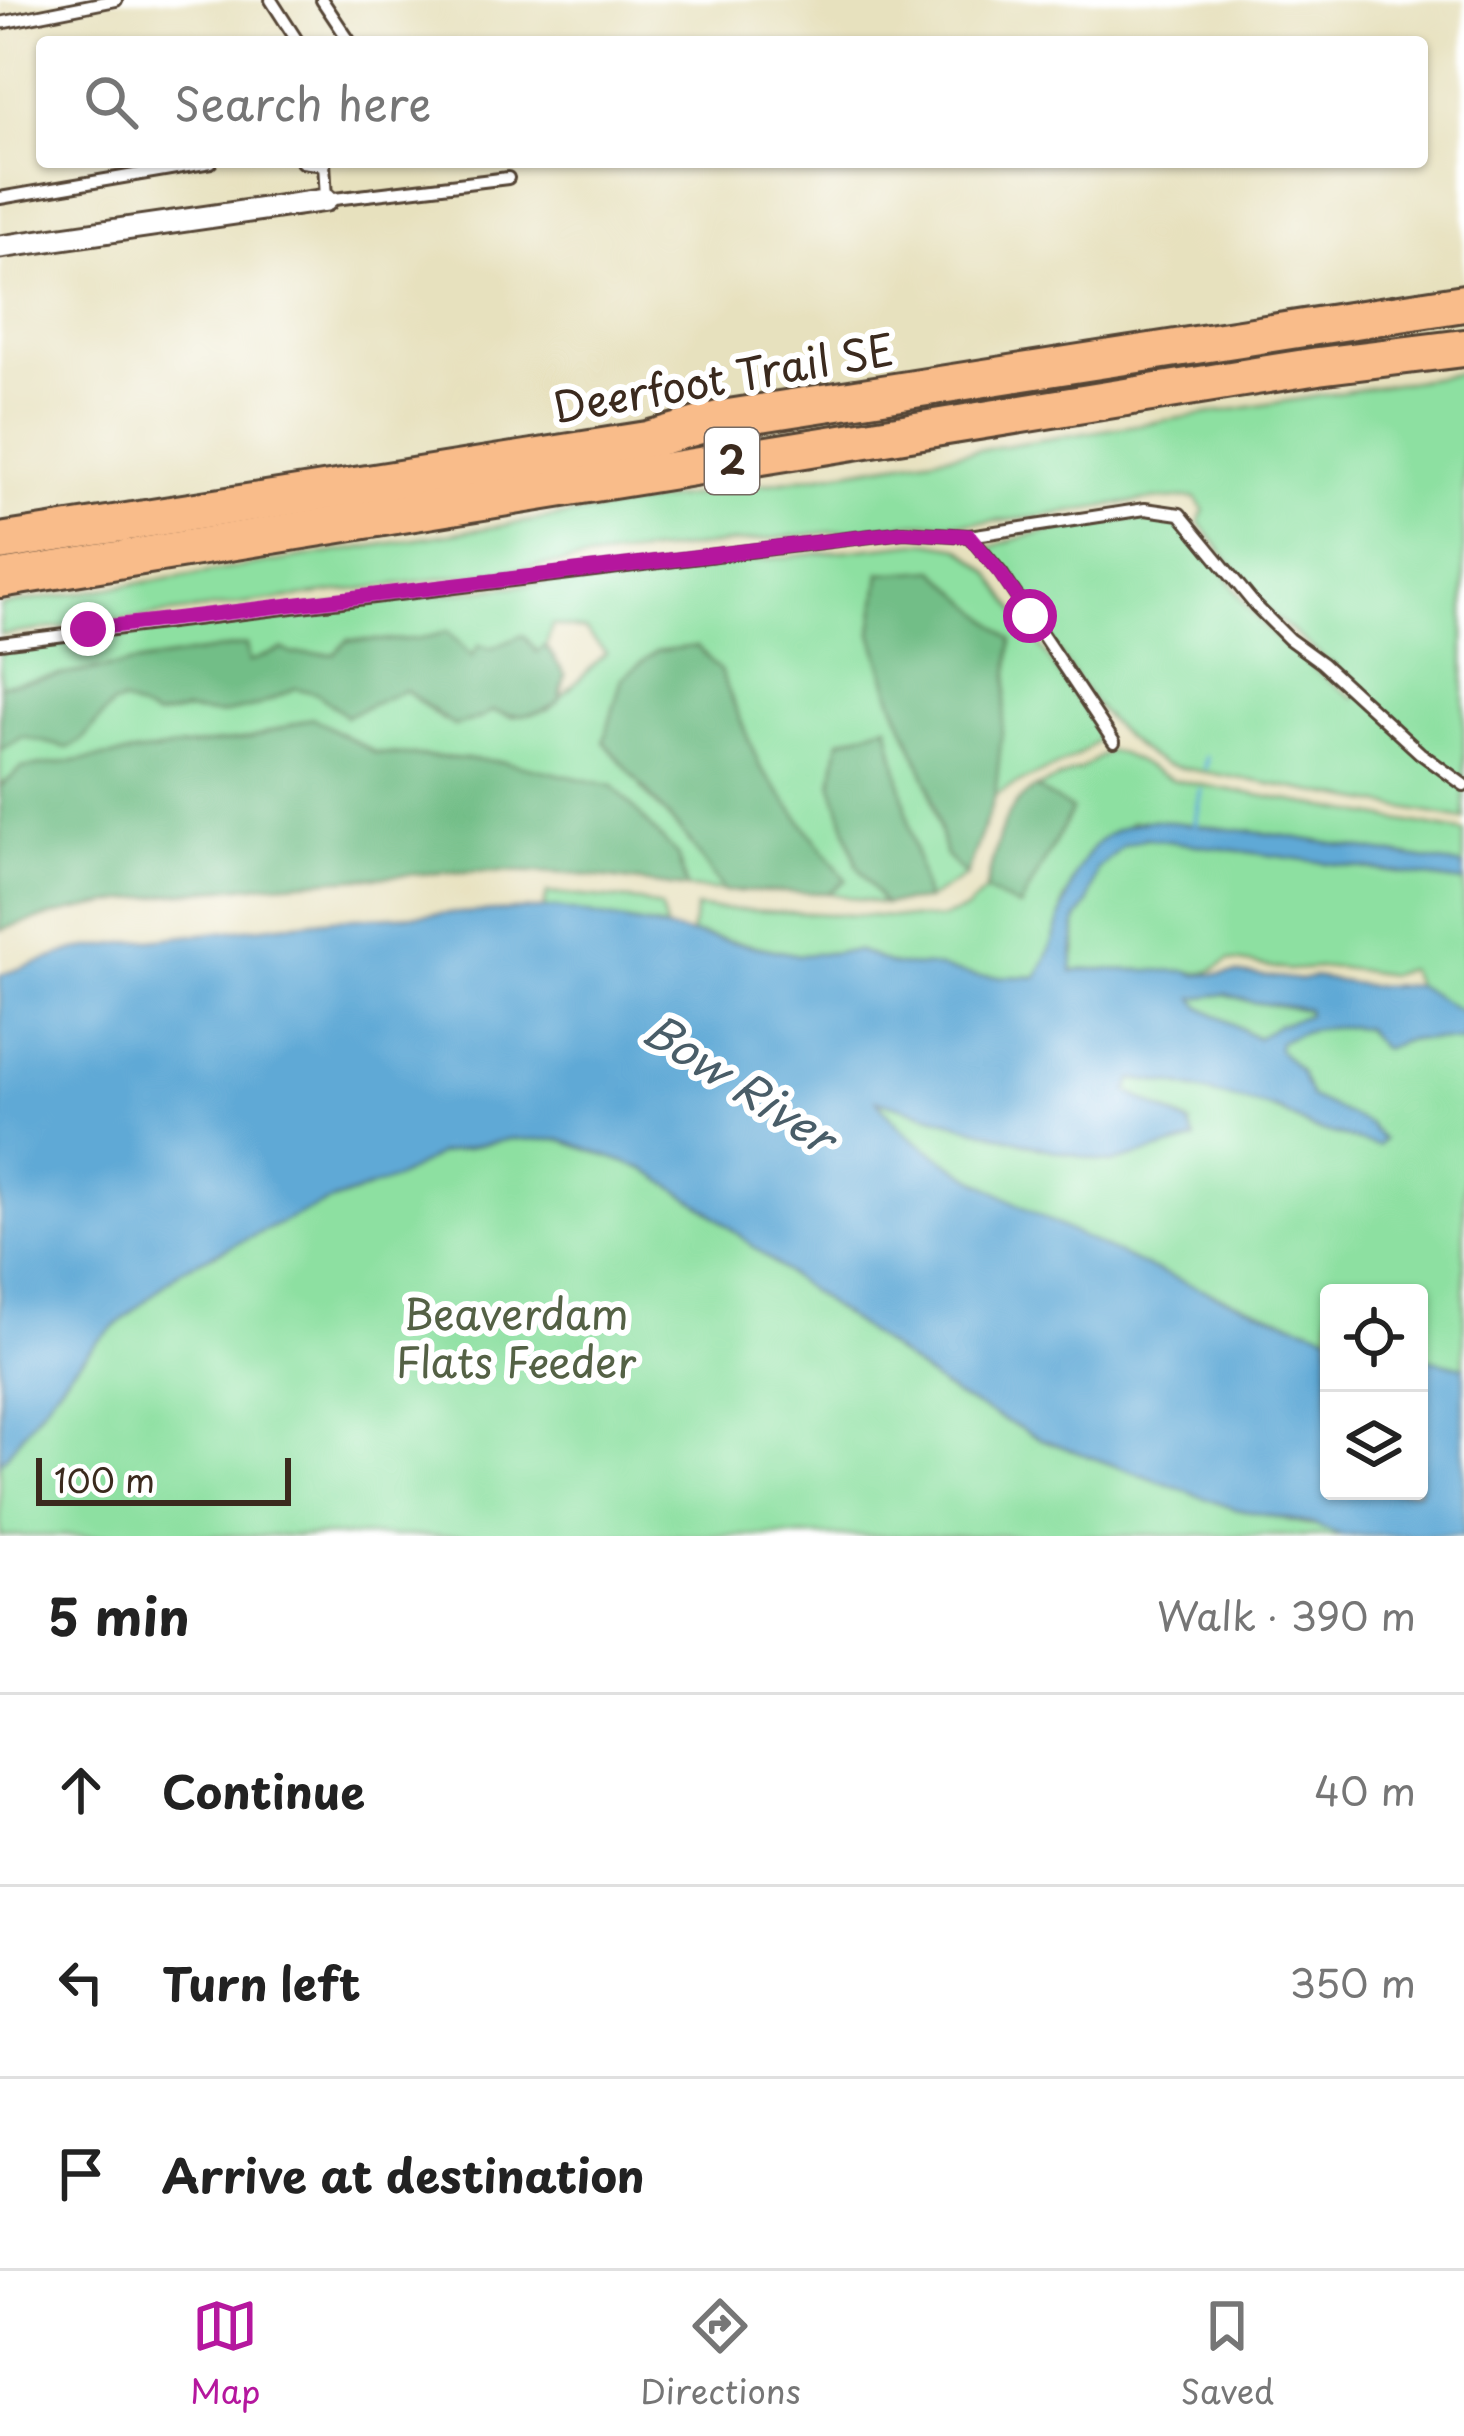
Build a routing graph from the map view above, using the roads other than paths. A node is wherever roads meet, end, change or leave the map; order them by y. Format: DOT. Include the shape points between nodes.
graph roads {
  1 [pos="116,0"];
  2 [pos="272,0"];
  3 [pos="322,0"];
  4 [pos="0,22"];
  5 [pos="294,36"];
  6 [pos="346,36"];
  7 [pos="176,168"];
  8 [pos="324,168"];
  9 [pos="508,178"];
  10 [pos="0,198"];
  11 [pos="326,200"];
  12 [pos="0,247"];
  13 [pos="1464,304"];
  14 [pos="1464,348"];
  15 [pos="722,419"];
  16 [pos="0,518"];
  17 [pos="969,536"];
  18 [pos="0,542"];
  19 [pos="0,579"];
  20 [pos="0,643"];
  21 [pos="1114,742"];
  22 [pos="1464,785"];
  1 -- 4 [label="lane"];
  2 -- 5 [label="lane"];
  3 -- 6 [label="lane"];
  7 -- 10 [label="lane"];
  8 -- 11 [label="lane"];
  9 -- 11 [label="lane"];
  11 -- 12 [label="street"];
  13 -- 15 [label="highway, Deerfoot Trail SE / 2"];
  14 -- 19 [label="highway, Deerfoot Trail SE / 2"];
  15 -- 16 [label="highway"];
  15 -- 18 [label="highway, Deerfoot Trail SE / 2" via="647,440"];
  17 -- 20 [label="lane" via="883,534"];
  17 -- 21 [label="lane"];
  17 -- 22 [label="lane" via="1145,508 1180,514 1289,639"];
}
